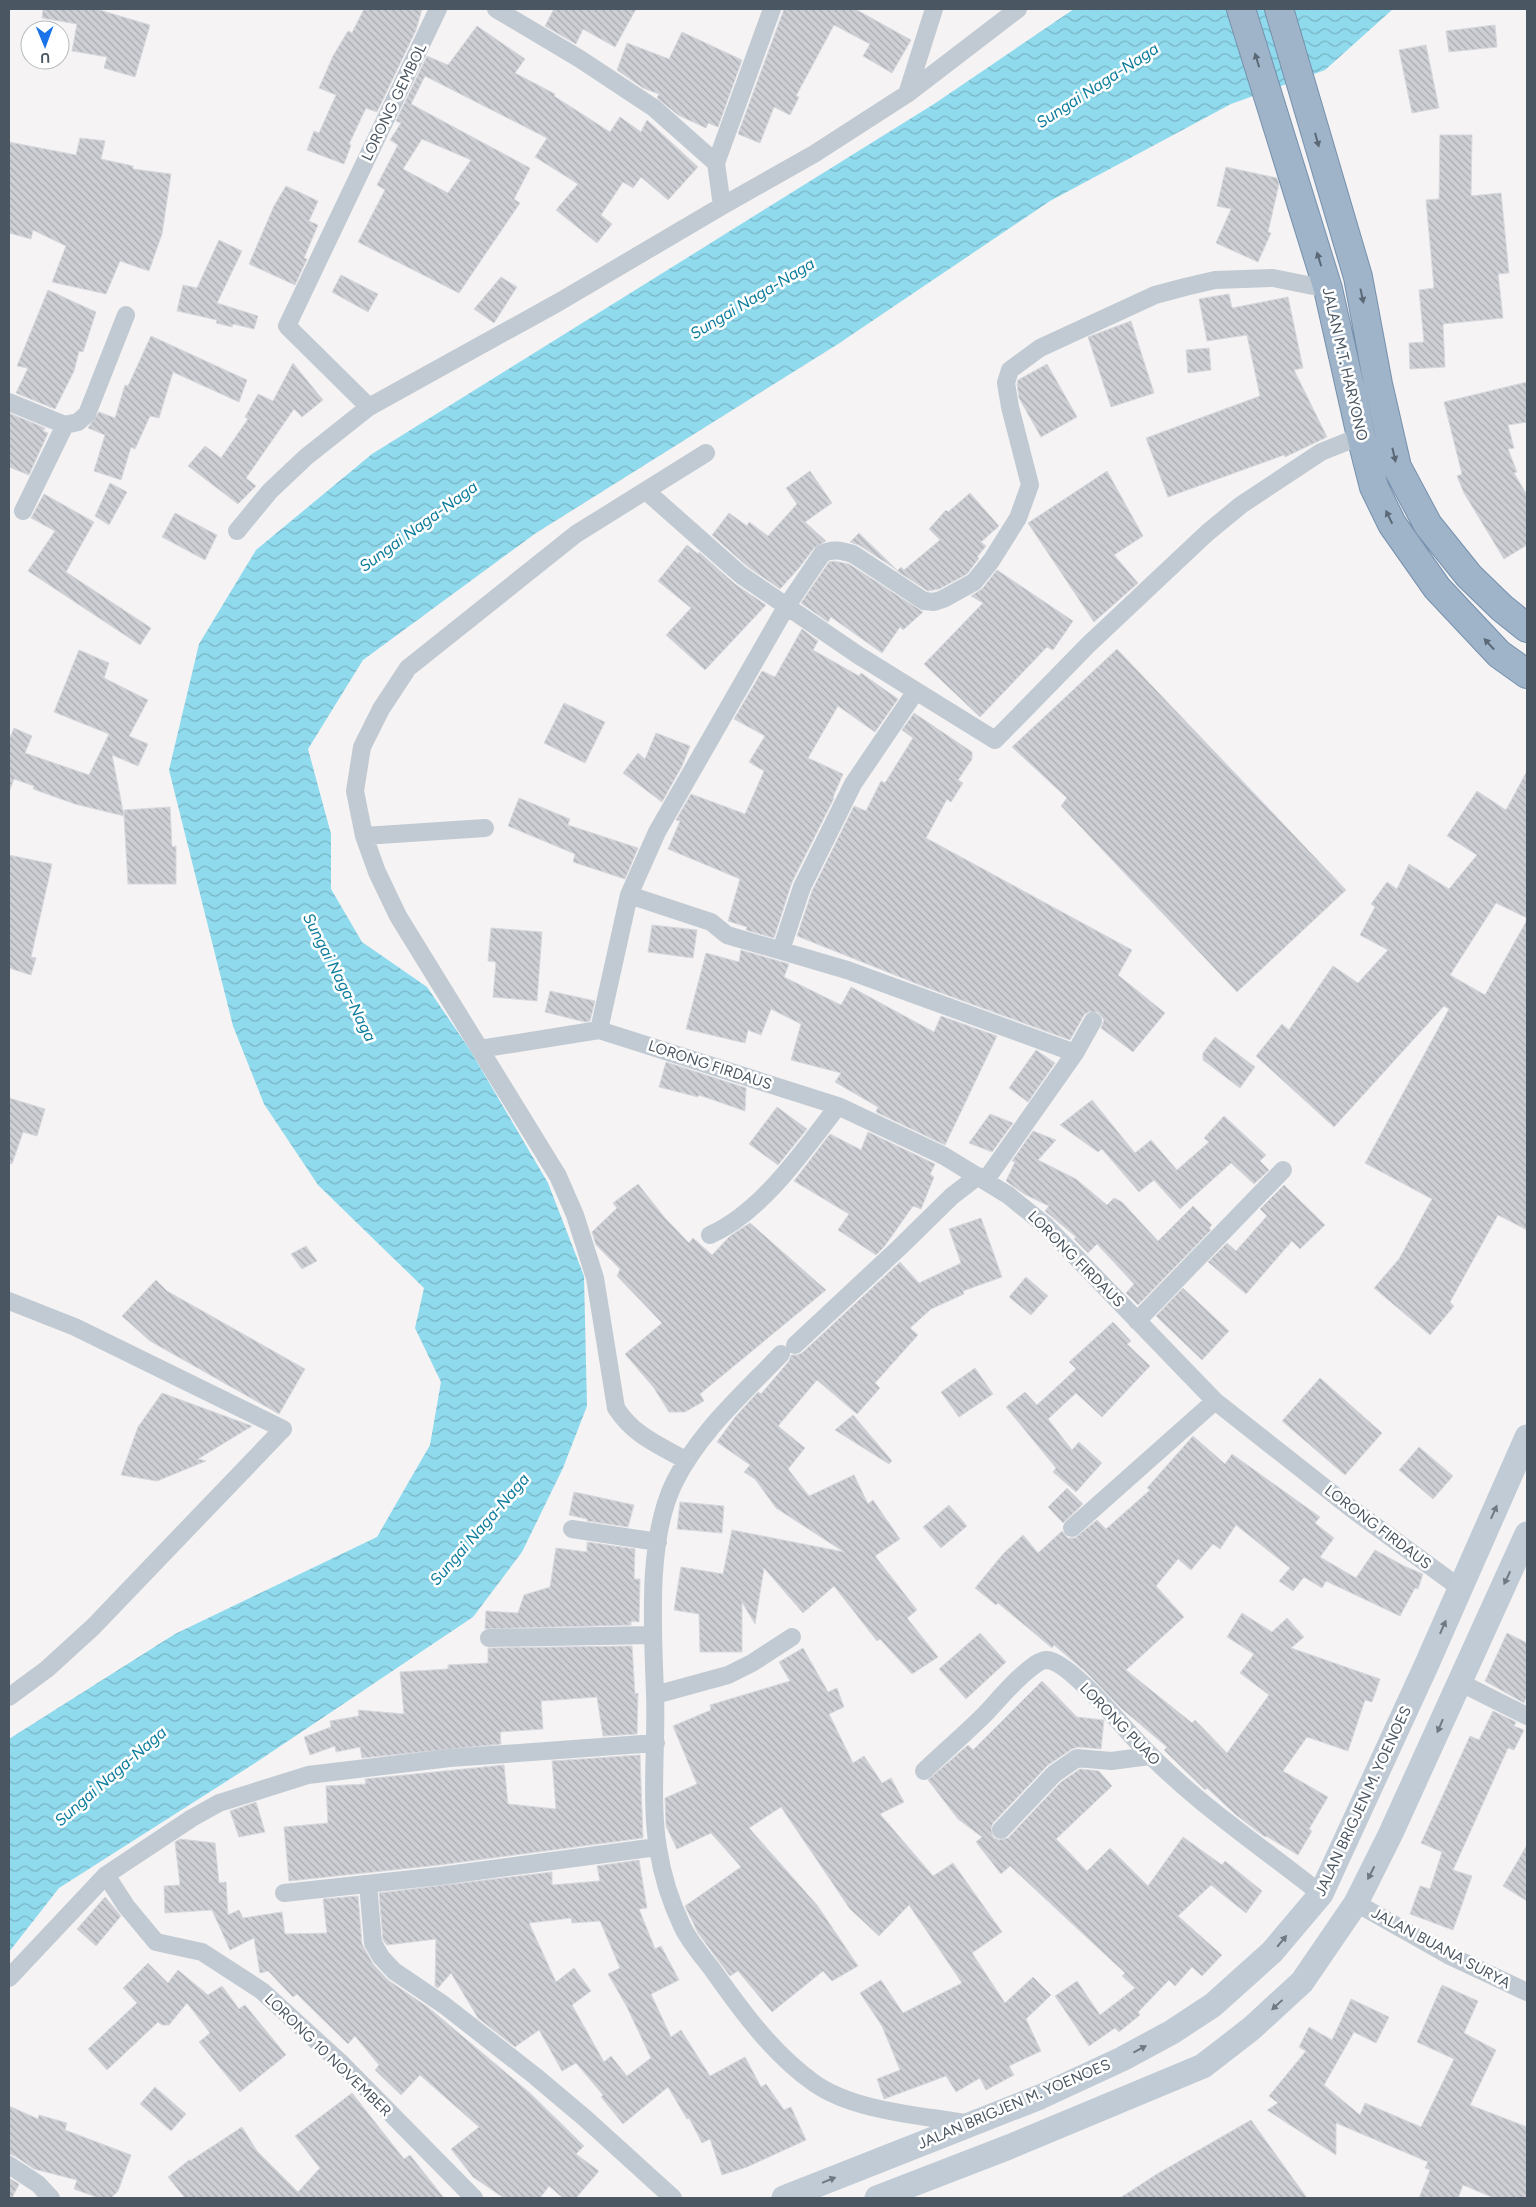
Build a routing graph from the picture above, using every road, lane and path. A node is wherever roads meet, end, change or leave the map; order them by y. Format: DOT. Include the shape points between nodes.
graph roads {
  1 [pos="438,9"];
  2 [pos="496,9"];
  3 [pos="772,9"];
  4 [pos="934,9"];
  5 [pos="1018,9"];
  6 [pos="1241,9"];
  7 [pos="1278,9"];
  8 [pos="907,94"];
  9 [pos="716,163"];
  10 [pos="722,206"];
  11 [pos="1328,289"];
  12 [pos="126,315"];
  13 [pos="9,402"];
  14 [pos="369,407"];
  15 [pos="65,426"];
  16 [pos="1360,436"];
  17 [pos="706,453"];
  18 [pos="646,491"];
  19 [pos="23,511"];
  20 [pos="236,531"];
  21 [pos="786,608"];
  22 [pos="1527,628"];
  23 [pos="1527,674"];
  24 [pos="916,691"];
  25 [pos="485,828"];
  26 [pos="364,836"];
  27 [pos="629,895"];
  28 [pos="782,950"];
  29 [pos="1093,1022"];
  30 [pos="599,1030"];
  31 [pos="480,1049"];
  32 [pos="1075,1053"];
  33 [pos="838,1106"];
  34 [pos="1283,1170"];
  35 [pos="982,1178"];
  36 [pos="710,1235"];
  37 [pos="9,1301"];
  38 [pos="1137,1320"];
  39 [pos="1215,1402"];
  40 [pos="1527,1438"];
  41 [pos="687,1461"];
  42 [pos="1072,1528"];
  43 [pos="572,1529"];
  44 [pos="1526,1541"];
  45 [pos="658,1542"];
  46 [pos="1460,1588"];
  47 [pos="652,1635"];
  48 [pos="792,1637"];
  49 [pos="490,1638"];
  50 [pos="1426,1666"];
  51 [pos="1459,1682"];
  52 [pos="656,1695"];
  53 [pos="9,1697"];
  54 [pos="1527,1716"];
  55 [pos="656,1743"];
  56 [pos="1150,1756"];
  57 [pos="924,1771"];
  58 [pos="1001,1830"];
  59 [pos="657,1846"];
  60 [pos="106,1875"];
  61 [pos="368,1884"];
  62 [pos="284,1893"];
  63 [pos="1322,1894"];
  64 [pos="1356,1903"];
  65 [pos="9,1978"];
  66 [pos="1527,1992"];
  67 [pos="971,2124"];
  68 [pos="9,2165"];
  69 [pos="51,2198"];
  70 [pos="474,2198"];
  71 [pos="673,2198"];
  72 [pos="784,2198"];
  73 [pos="878,2198"];
  1 -- 14 [label="street, LORONG GEMBOL" via="287,326"];
  2 -- 9 [label="street" via="654,108"];
  3 -- 9 [label="street"];
  4 -- 8 [label="street"];
  5 -- 8 [label="street"];
  11 -- 6 [label="highway, JALAN M.T. HARYONO, one-way"];
  7 -- 22 [label="highway, JALAN M.T. HARYONO, one-way" via="1358,277 1397,467 1428,525 1469,576"];
  8 -- 10 [label="street" via="814,154"];
  9 -- 10 [label="street"];
  10 -- 14 [label="street" via="559,302"];
  11 -- 16 [label="highway, JALAN M.T. HARYONO"];
  11 -- 21 [label="street" via="1273,278 1215,280 1155,295 1040,348 1010,370 1006,383 1030,485 1018,518 974,582 943,599 924,601 853,554 828,551 822,554"];
  12 -- 15 [label="street" via="87,414 78,422"];
  13 -- 15 [label="street"];
  14 -- 20 [label="street" via="306,457 270,491"];
  15 -- 19 [label="street"];
  23 -- 16 [label="highway, JALAN M.T. HARYONO, one-way" via="1499,654 1437,588 1414,556 1392,524 1374,487"];
  16 -- 24 [label="street" via="1321,452 1240,505 1089,644 995,740"];
  17 -- 18 [label="street"];
  18 -- 21 [label="street" via="741,575"];
  18 -- 26 [label="street" via="576,534 408,668 380,709 362,747 355,791"];
  21 -- 24 [label="street"];
  21 -- 27 [label="street" via="658,832"];
  24 -- 28 [label="street" via="849,792 802,887"];
  25 -- 26 [label="street"];
  26 -- 31 [label="street" via="398,916"];
  27 -- 28 [label="street" via="711,922 728,935"];
  27 -- 30 [label="street"];
  28 -- 32 [label="street" via="847,970"];
  29 -- 32 [label="street"];
  30 -- 31 [label="street, LORONG FIRDAUS"];
  30 -- 33 [label="street, LORONG FIRDAUS"];
  31 -- 41 [label="street" via="558,1176 575,1215 595,1278 616,1408 637,1433"];
  32 -- 35 [label="street"];
  33 -- 35 [label="street, LORONG FIRDAUS" via="944,1156"];
  33 -- 36 [label="street" via="783,1178 728,1227"];
  34 -- 38 [label="street"];
  35 -- 38 [label="street, LORONG FIRDAUS" via="1046,1225"];
  35 -- 41 [label="street" via="952,1196 788,1349 701,1437"];
  37 -- 53 [label="street" via="76,1327 283,1429 93,1628"];
  38 -- 39 [label="street, LORONG FIRDAUS"];
  39 -- 42 [label="street"];
  39 -- 46 [label="street, LORONG FIRDAUS"];
  46 -- 40 [label="main road, JALAN BRIGJEN M. YOENOES, one-way"];
  41 -- 45 [label="street" via="664,1510"];
  43 -- 45 [label="street"];
  44 -- 51 [label="main road, one-way"];
  45 -- 47 [label="street"];
  50 -- 46 [label="main road, JALAN BRIGJEN M. YOENOES, one-way"];
  47 -- 49 [label="street"];
  47 -- 52 [label="street"];
  48 -- 52 [label="street" via="728,1675"];
  50 -- 51 [label="main road"];
  50 -- 63 [label="main road, JALAN BRIGJEN M. YOENOES"];
  51 -- 54 [label="street"];
  51 -- 64 [label="main road, one-way" via="1430,1751"];
  52 -- 55 [label="street"];
  55 -- 59 [label="street"];
  55 -- 60 [label="street" via="450,1758 308,1775 219,1803"];
  56 -- 57 [label="street, LORONG PUAO" via="1093,1693 1058,1664 1046,1660 1021,1677"];
  56 -- 58 [label="street" via="1111,1761 1077,1758 1054,1774"];
  56 -- 63 [label="street, LORONG PUAO" via="1222,1818"];
  59 -- 61 [label="street"];
  59 -- 67 [label="street" via="667,1886 684,1930 746,2016 814,2083 844,2100"];
  60 -- 65 [label="street"];
  60 -- 70 [label="street, LORONG 10 NOVEMBER" via="126,1906 156,1942 202,1952 262,1991 342,2064"];
  61 -- 62 [label="street"];
  61 -- 71 [label="street" via="373,1943 394,1971 444,2004 535,2076"];
  67 -- 63 [label="main road, JALAN BRIGJEN M. YOENOES, one-way" via="1048,2093 1172,2032 1212,2005 1272,1952"];
  64 -- 66 [label="street, JALAN BUANA SURYA" via="1448,1954"];
  64 -- 73 [label="main road, one-way" via="1302,1982 1252,2028 1202,2066"];
  72 -- 67 [label="main road, JALAN BRIGJEN M. YOENOES, one-way"];
  68 -- 69 [label="street" via="38,2184"];
}
